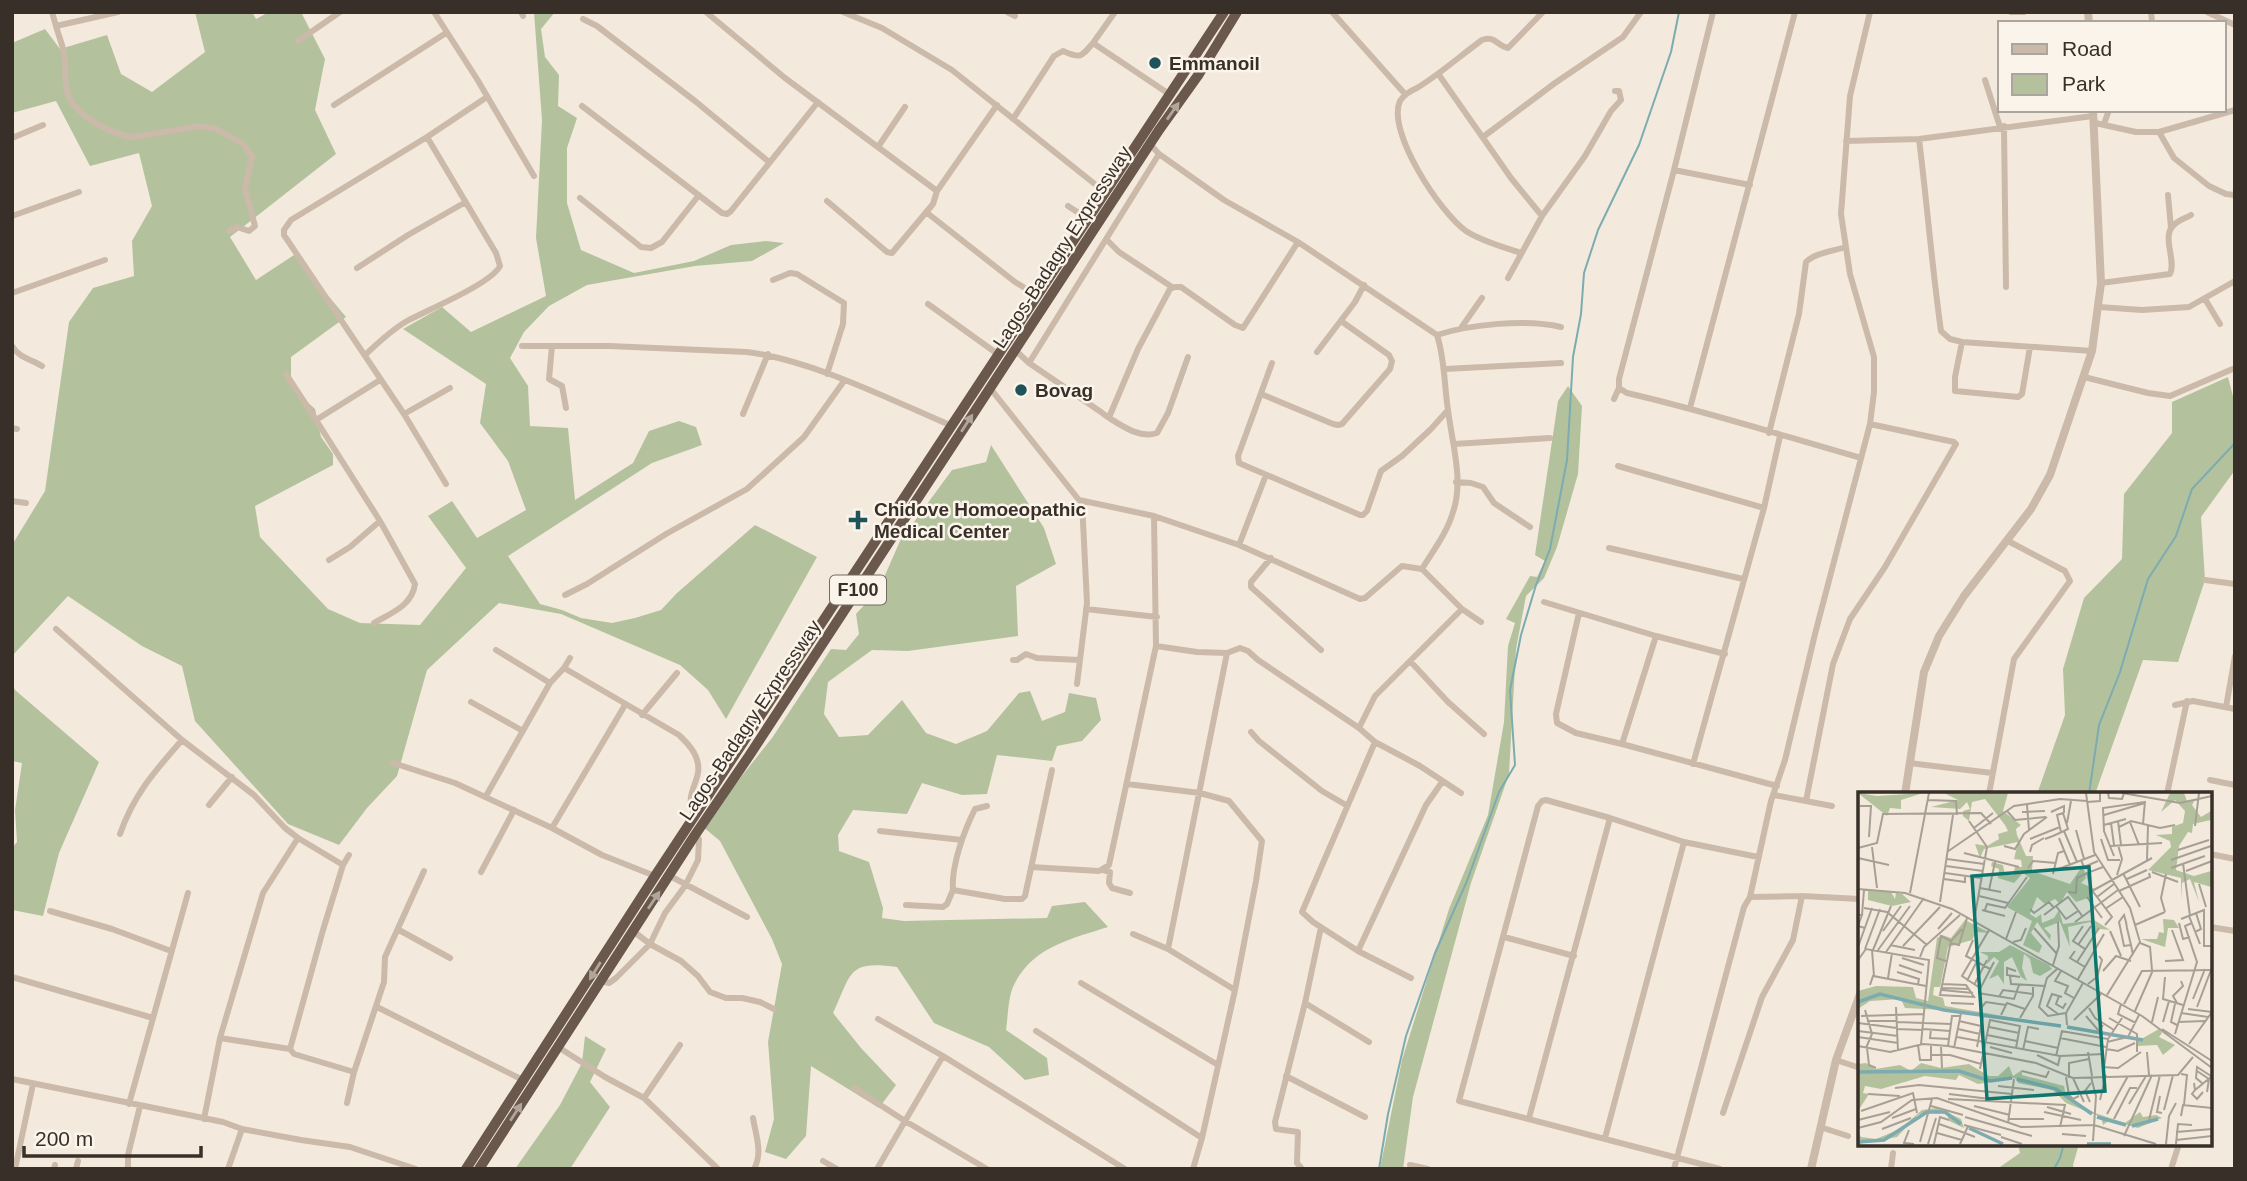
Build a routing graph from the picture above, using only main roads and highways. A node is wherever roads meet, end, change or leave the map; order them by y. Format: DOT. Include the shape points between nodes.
graph roads {
  1 [pos="1224,12"];
  2 [pos="1237,12"];
  3 [pos="1189,66"];
  4 [pos="1199,74"];
  5 [pos="1094,220"];
  6 [pos="467,1169"];
  7 [pos="479,1169"];
  1 -- 3 [label="highway, Lagos-Badagry Expressway / F100"];
  2 -- 4 [label="highway, Lagos-Badagry Expressway / F100"];
  3 -- 4 [label="highway"];
  3 -- 5 [label="highway, Lagos-Badagry Expressway / F100" via="1106,192"];
  5 -- 4 [label="highway, Lagos-Badagry Expressway / F100, one-way"];
  5 -- 6 [label="highway, Lagos-Badagry Expressway / F100, one-way" via="999,355"];
  7 -- 5 [label="highway, Lagos-Badagry Expressway / F100, one-way" via="990,388"];
}
